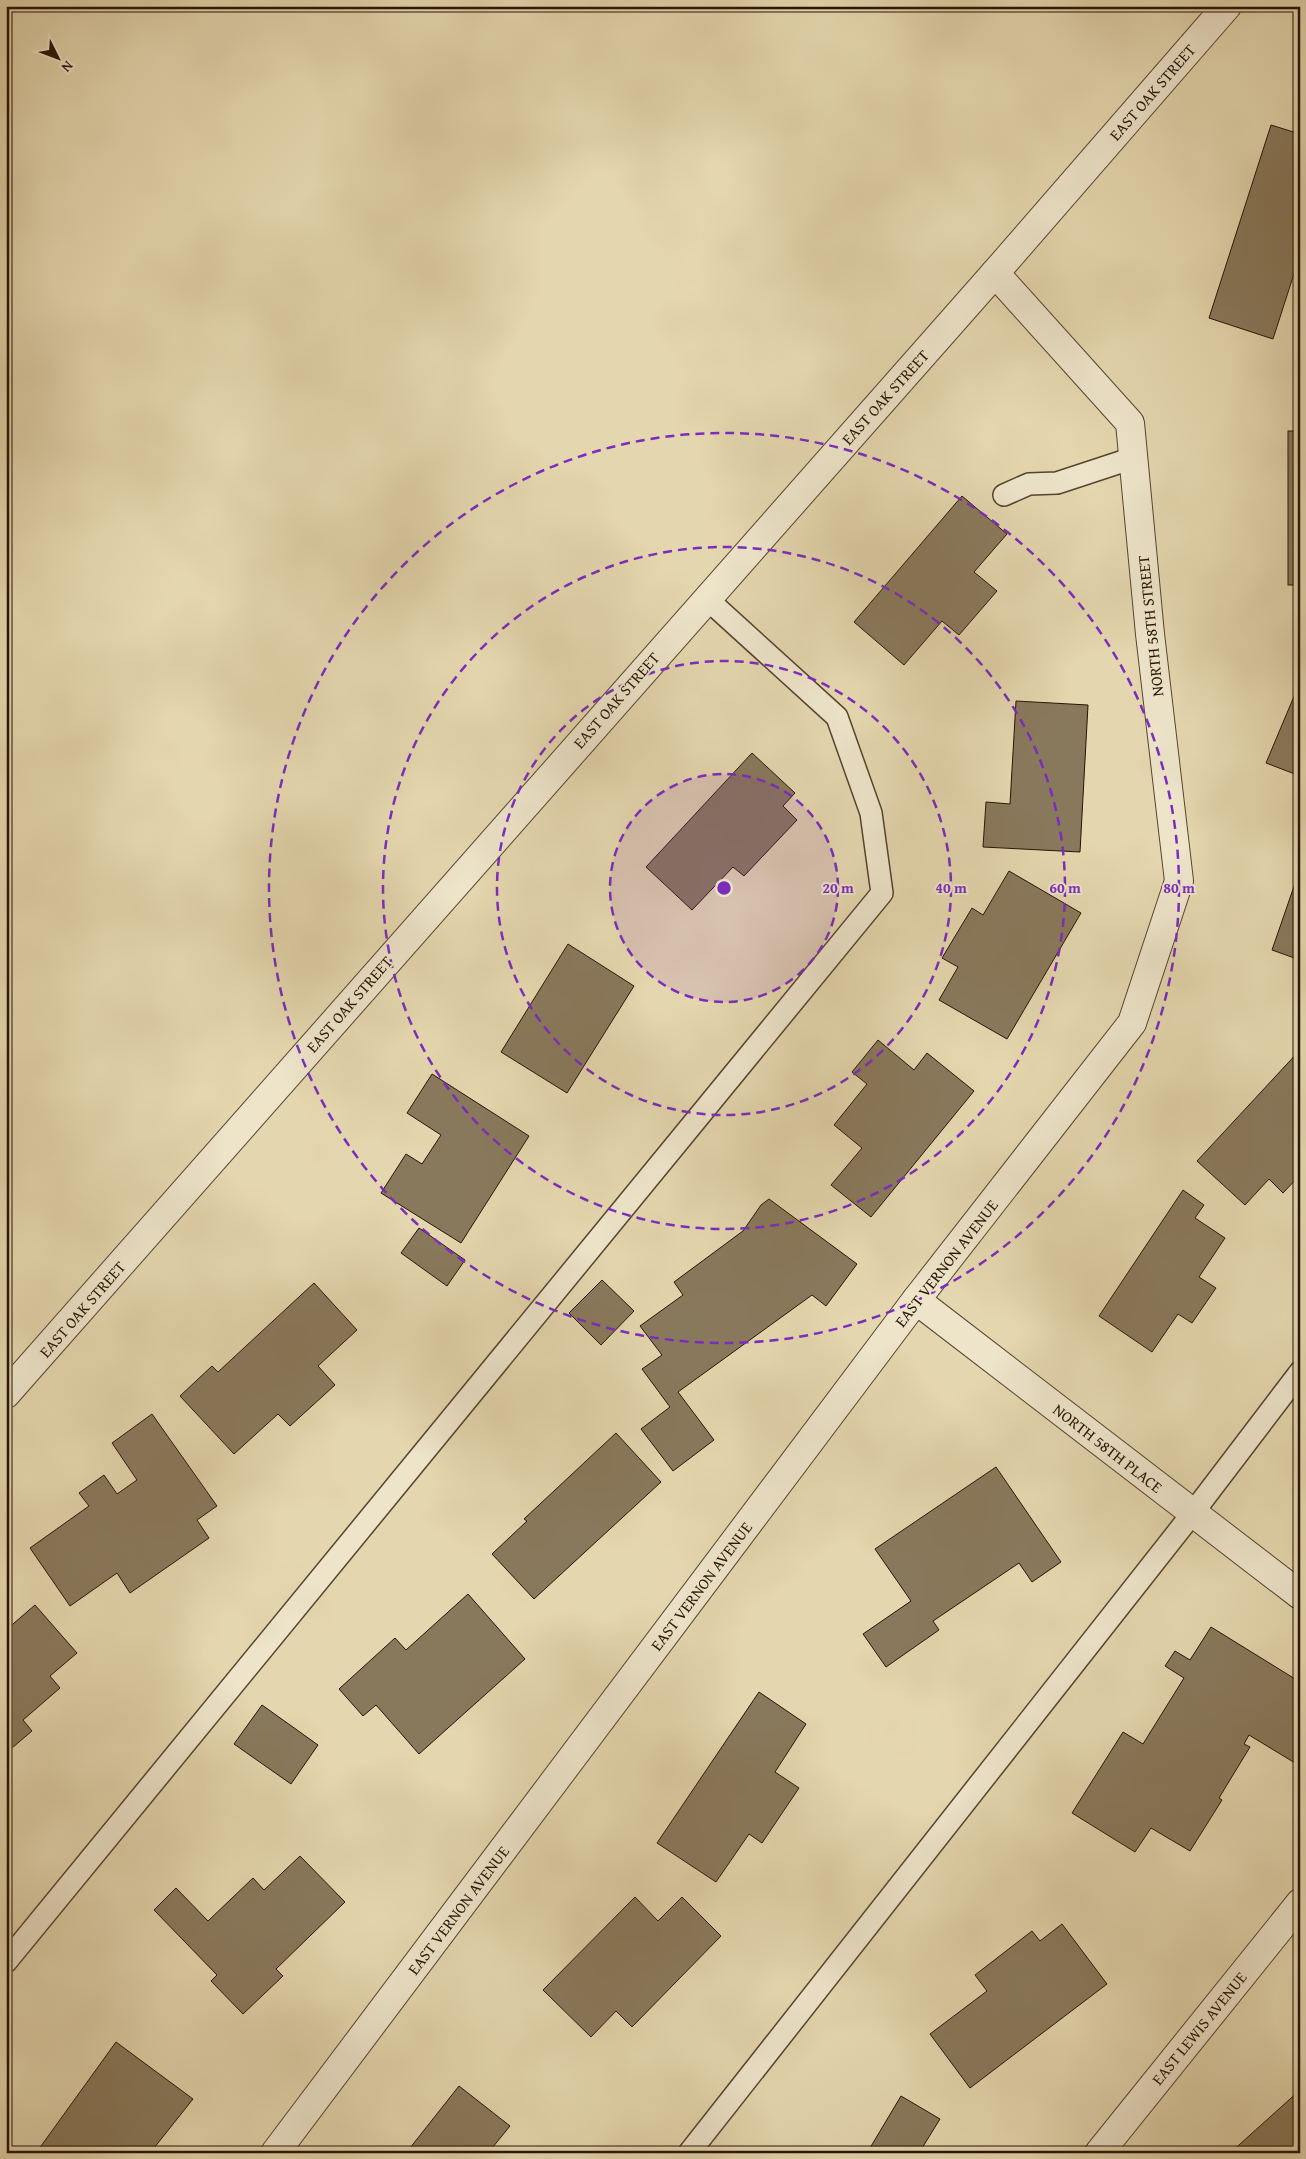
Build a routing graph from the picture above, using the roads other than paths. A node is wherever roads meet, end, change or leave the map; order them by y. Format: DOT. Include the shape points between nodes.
graph roads {
  1 [pos="1227,6"];
  2 [pos="995,273"];
  3 [pos="1133,458"];
  4 [pos="1004,495"];
  5 [pos="706,598"];
  6 [pos="1132,1023"];
  7 [pos="916,1300"];
  8 [pos="1300,1372"];
  9 [pos="6,1394"];
  10 [pos="1192,1514"];
  11 [pos="1300,1595"];
  12 [pos="1300,1903"];
  13 [pos="6,1962"];
  14 [pos="275,2153"];
  15 [pos="689,2153"];
  16 [pos="1099,2153"];
  1 -- 2 [label="street, EAST OAK STREET"];
  2 -- 3 [label="street, NORTH 58TH STREET" via="1130,423"];
  2 -- 5 [label="street, EAST OAK STREET"];
  3 -- 4 [label="lane" via="1057,483 1029,484"];
  3 -- 6 [label="street, NORTH 58TH STREET" via="1179,880"];
  5 -- 9 [label="street, EAST OAK STREET"];
  5 -- 13 [label="lane" via="837,717 871,813 882,893"];
  6 -- 7 [label="street, EAST VERNON AVENUE"];
  7 -- 10 [label="street, NORTH 58TH PLACE"];
  7 -- 14 [label="street, EAST VERNON AVENUE"];
  8 -- 10 [label="lane"];
  10 -- 11 [label="street, NORTH 58TH PLACE"];
  10 -- 15 [label="lane"];
  12 -- 16 [label="street, EAST LEWIS AVENUE"];
}
